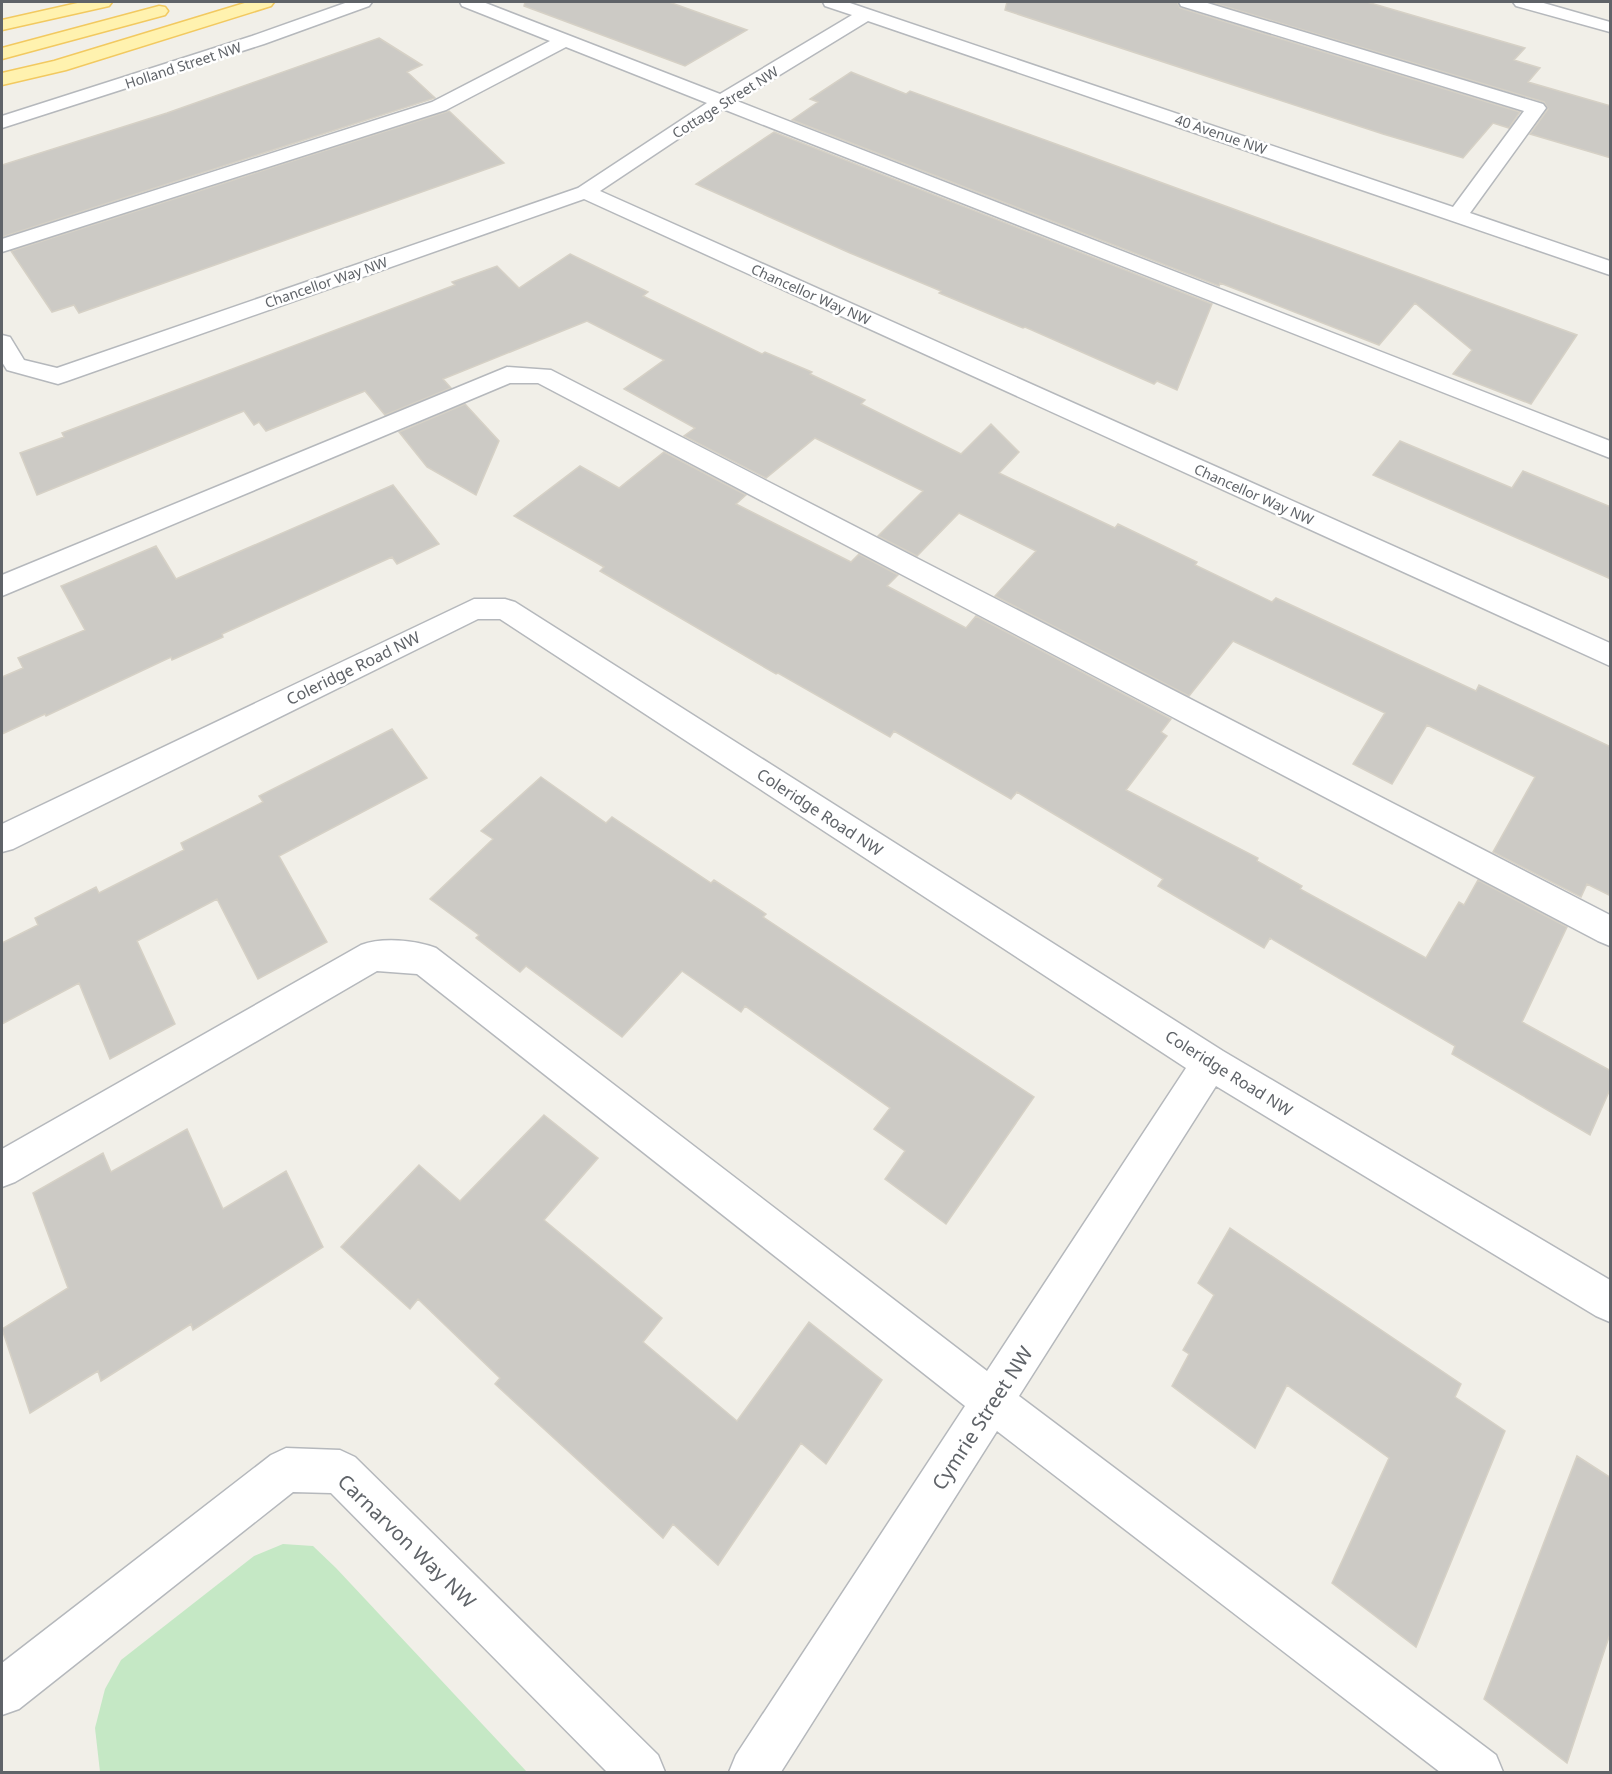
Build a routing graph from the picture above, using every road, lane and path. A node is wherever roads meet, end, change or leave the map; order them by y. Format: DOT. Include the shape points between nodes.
graph roads {
  1 [pos="103,2"];
  2 [pos="265,2"];
  3 [pos="363,2"];
  4 [pos="468,2"];
  5 [pos="831,2"];
  6 [pos="1187,2"];
  7 [pos="1522,2"];
  8 [pos="181,5"];
  9 [pos="866,14"];
  10 [pos="1607,20"];
  11 [pos="2,25"];
  12 [pos="565,40"];
  13 [pos="2,54"];
  14 [pos="2,79"];
  15 [pos="721,102"];
  16 [pos="2,122"];
  17 [pos="585,192"];
  18 [pos="1458,215"];
  19 [pos="2,246"];
  20 [pos="1611,268"];
  21 [pos="2,342"];
  22 [pos="1611,450"];
  23 [pos="2,586"];
  24 [pos="1611,655"];
  25 [pos="2,839"];
  26 [pos="1611,931"];
  27 [pos="1210,1063"];
  28 [pos="2,1169"];
  29 [pos="1608,1290"];
  30 [pos="993,1402"];
  31 [pos="2,1692"];
  32 [pos="641,1773"];
  33 [pos="753,1773"];
  34 [pos="1479,1773"];
  1 -- 11 [label="main road"];
  2 -- 14 [label="main road" via="59,66"];
  3 -- 16 [label="street, Holland Street NW" via="247,44"];
  4 -- 12 [label="street"];
  5 -- 9 [label="street, 40 Avenue NW"];
  6 -- 18 [label="street" via="1536,108"];
  7 -- 10 [label="street"];
  8 -- 13 [label="main road"];
  9 -- 15 [label="street, Cottage Street NW"];
  9 -- 18 [label="street, 40 Avenue NW"];
  12 -- 15 [label="street"];
  12 -- 19 [label="street" via="439,106"];
  15 -- 17 [label="street, Cottage Street NW"];
  15 -- 22 [label="street"];
  17 -- 21 [label="street, Chancellor Way NW" via="58,376 15,366"];
  17 -- 24 [label="street, Chancellor Way NW"];
  18 -- 20 [label="street, 40 Avenue NW"];
  23 -- 26 [label="street" via="507,375 542,375"];
  25 -- 27 [label="street, Coleridge Road NW" via="474,609 505,609"];
  27 -- 29 [label="street, Coleridge Road NW"];
  27 -- 30 [label="street, Cymrie Street NW"];
  28 -- 30 [label="street" via="373,956 424,959"];
  30 -- 33 [label="street, Cymrie Street NW"];
  30 -- 34 [label="street"];
  31 -- 32 [label="street, Carnarvon Way NW" via="286,1470 340,1472"];
}
